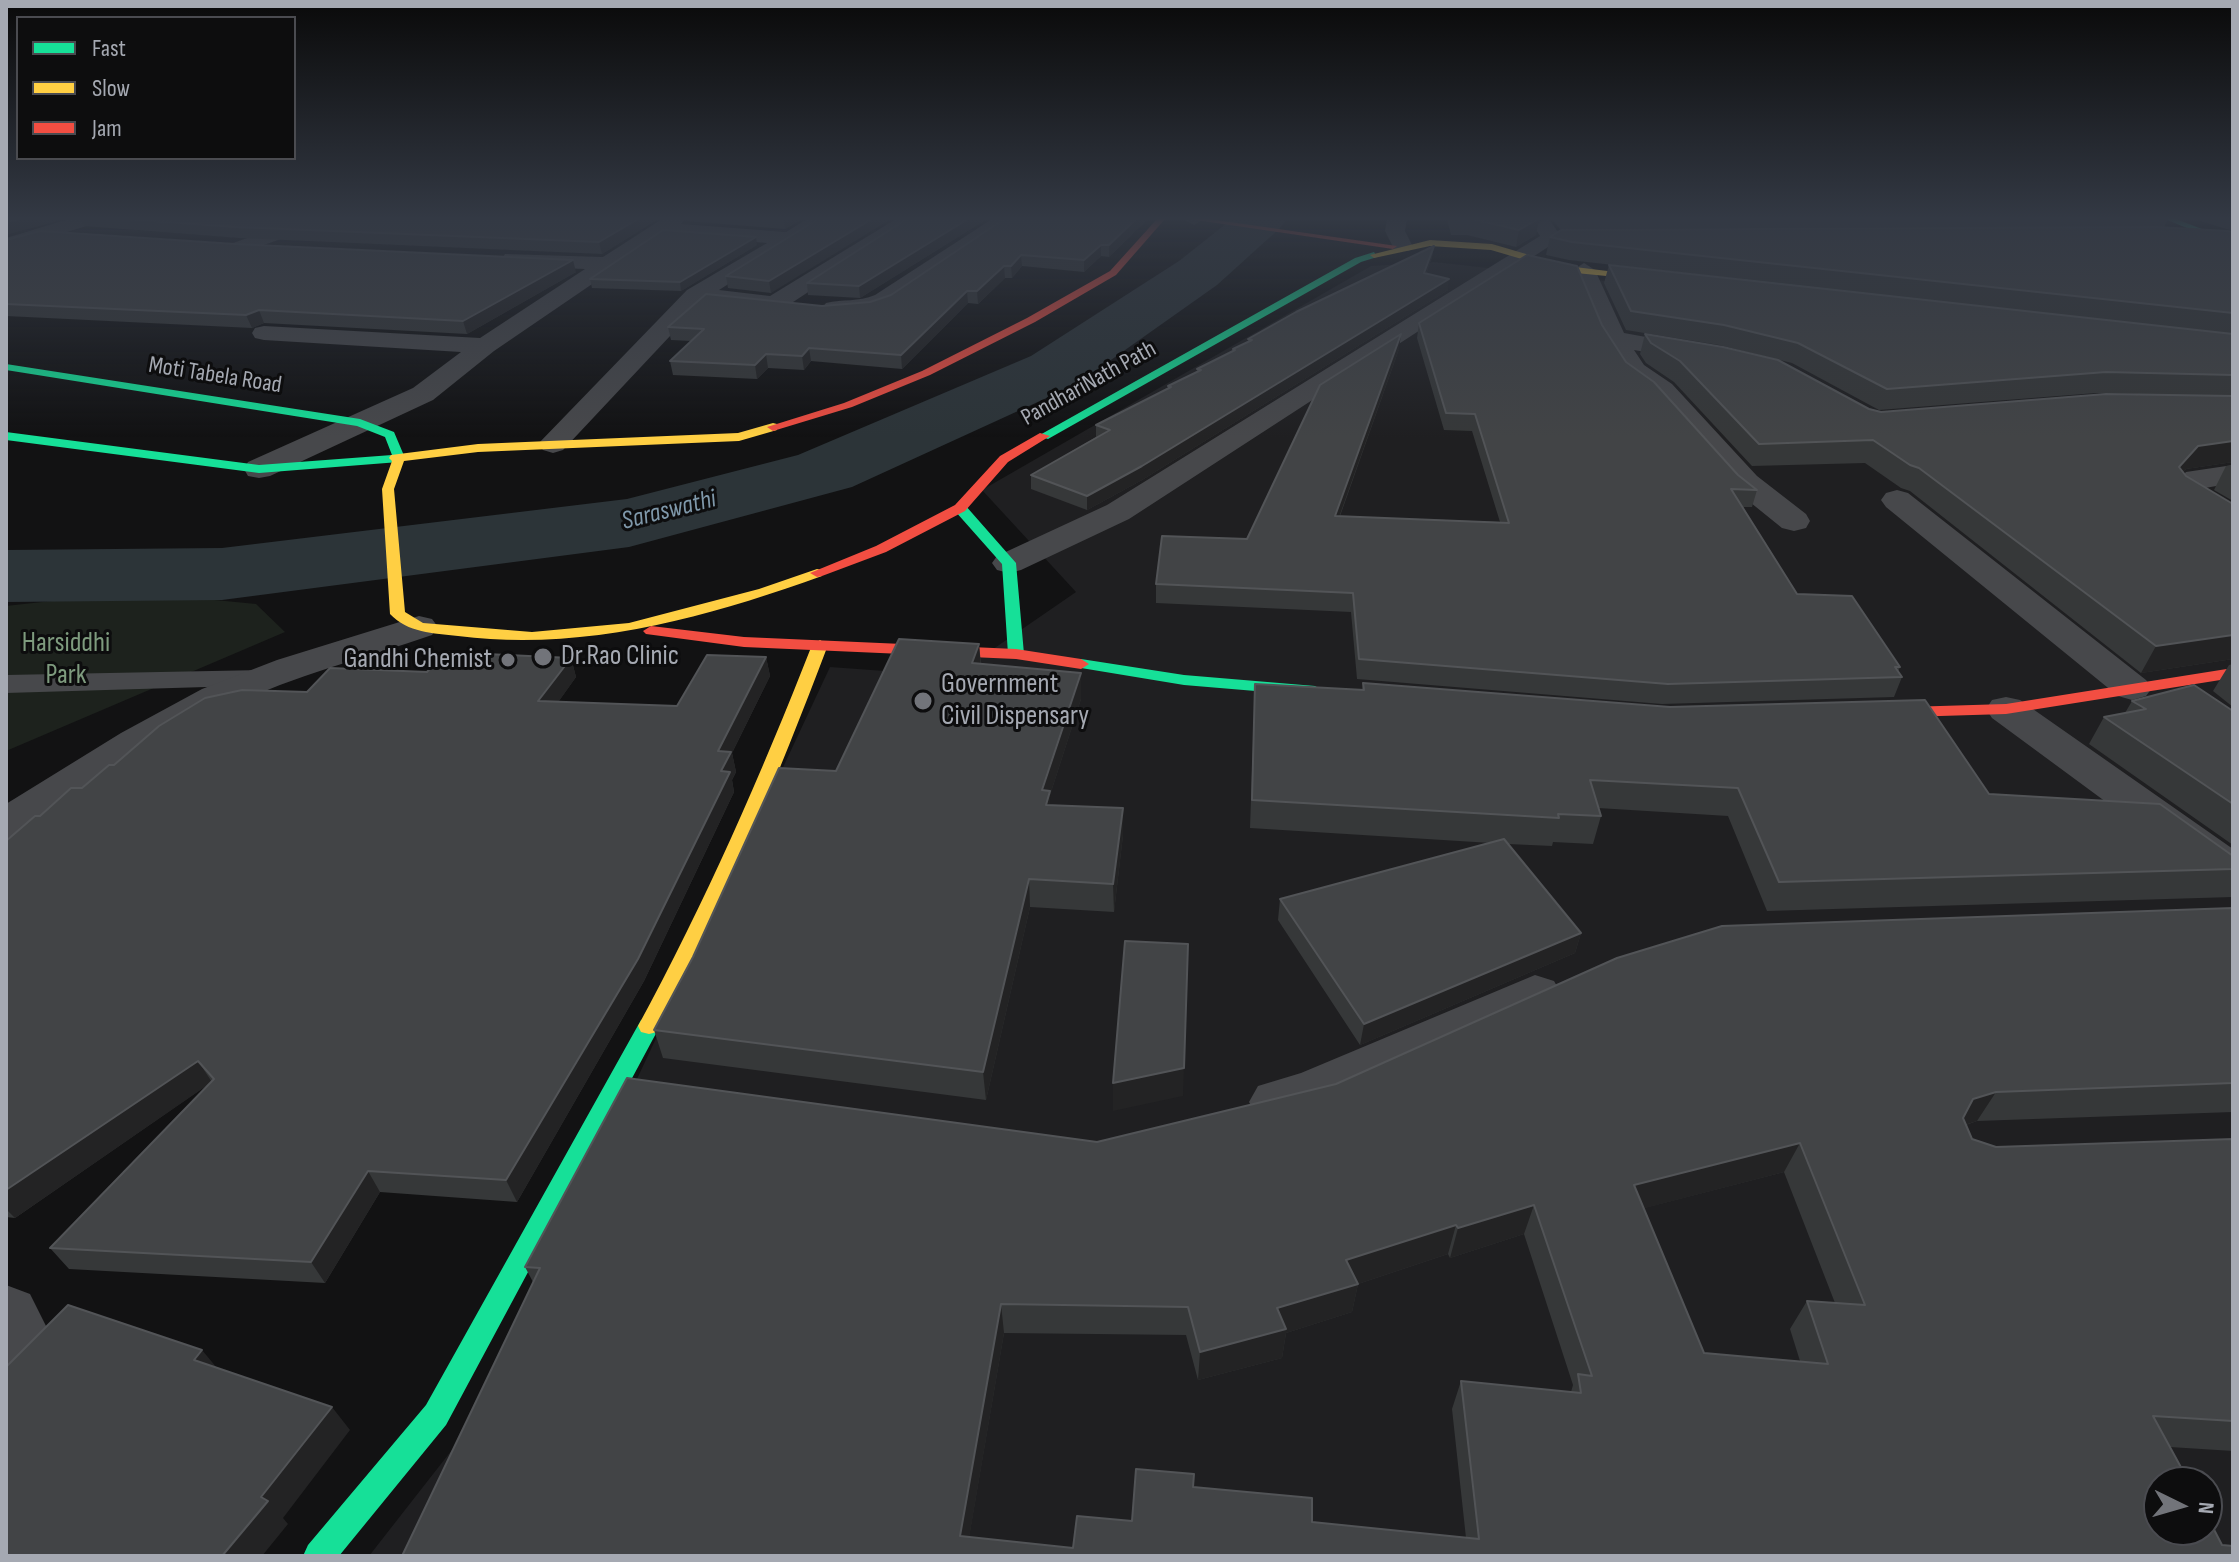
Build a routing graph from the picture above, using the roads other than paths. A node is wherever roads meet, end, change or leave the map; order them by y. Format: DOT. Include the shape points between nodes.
graph roads {
  1 [pos="567,292"];
  2 [pos="700,292"];
  3 [pos="794,292"];
  4 [pos="895,292"];
  5 [pos="1084,292"];
  6 [pos="1301,292"];
  7 [pos="1462,292"];
  8 [pos="1594,292"];
  9 [pos="1824,292"];
  10 [pos="695,295"];
  11 [pos="776,303"];
  12 [pos="2033,316"];
  13 [pos="264,333"];
  14 [pos="1614,339"];
  15 [pos="485,346"];
  16 [pos="1728,358"];
  17 [pos="6,367"];
  18 [pos="360,423"];
  19 [pos="390,435"];
  20 [pos="6,436"];
  21 [pos="553,444"];
  22 [pos="478,448"];
  23 [pos="399,458"];
  24 [pos="311,466"];
  25 [pos="259,469"];
  26 [pos="2233,474"];
  27 [pos="375,485"];
  28 [pos="1897,500"];
  29 [pos="960,508"];
  30 [pos="2233,518"];
  31 [pos="1794,521"];
  32 [pos="1009,563"];
  33 [pos="408,621"];
  34 [pos="630,628"];
  35 [pos="820,645"];
  36 [pos="1016,654"];
  37 [pos="2233,673"];
  38 [pos="263,679"];
  39 [pos="6,684"];
  40 [pos="2149,686"];
  41 [pos="1327,692"];
  42 [pos="2006,709"];
  43 [pos="2206,710"];
  44 [pos="1850,714"];
  45 [pos="6,824"];
  46 [pos="2228,902"];
  47 [pos="1573,978"];
  48 [pos="1234,1112"];
  49 [pos="319,1556"];
  1 -- 15 [label="street"];
  2 -- 10 [label="street"];
  3 -- 11 [label="street"];
  4 -- 11 [label="street" via="865,308"];
  5 -- 21 [label="main road" via="926,373 848,405 739,437"];
  6 -- 29 [label="main road, PandhariNath Path" via="1004,459"];
  7 -- 32 [label="street" via="1118,512"];
  8 -- 14 [label="street"];
  9 -- 12 [label="main road"];
  10 -- 11 [label="street"];
  10 -- 21 [label="street"];
  13 -- 15 [label="street"];
  14 -- 16 [label="street"];
  14 -- 31 [label="street" via="1634,370 1662,390 1746,483"];
  15 -- 18 [label="street" via="423,394"];
  17 -- 18 [label="main road, Moti Tabela Road"];
  18 -- 19 [label="main road, Moti Tabela Road"];
  18 -- 25 [label="street"];
  19 -- 22 [label="main road, Moti Tabela Road"];
  19 -- 23 [label="main road"];
  20 -- 25 [label="main road"];
  21 -- 22 [label="main road"];
  22 -- 23 [label="main road"];
  23 -- 24 [label="main road"];
  23 -- 27 [label="main road"];
  24 -- 25 [label="main road"];
  24 -- 27 [label="main road"];
  26 -- 30 [label="street" via="2197,479 2186,490"];
  27 -- 33 [label="main road"];
  28 -- 40 [label="street"];
  29 -- 32 [label="main road"];
  29 -- 34 [label="main road" via="881,549 764,592"];
  32 -- 36 [label="main road"];
  33 -- 34 [label="main road" via="532,637"];
  33 -- 38 [label="street"];
  34 -- 35 [label="main road"];
  35 -- 36 [label="main road"];
  35 -- 49 [label="main road" via="784,739 672,984 644,1082 436,1415"];
  36 -- 41 [label="main road" via="1184,680"];
  37 -- 40 [label="main road"];
  38 -- 39 [label="lane"];
  38 -- 45 [label="street" via="156,731"];
  40 -- 42 [label="main road"];
  40 -- 43 [label="street"];
  42 -- 44 [label="main road"];
  42 -- 46 [label="street"];
  47 -- 48 [label="street" via="1311,1094"];
}
